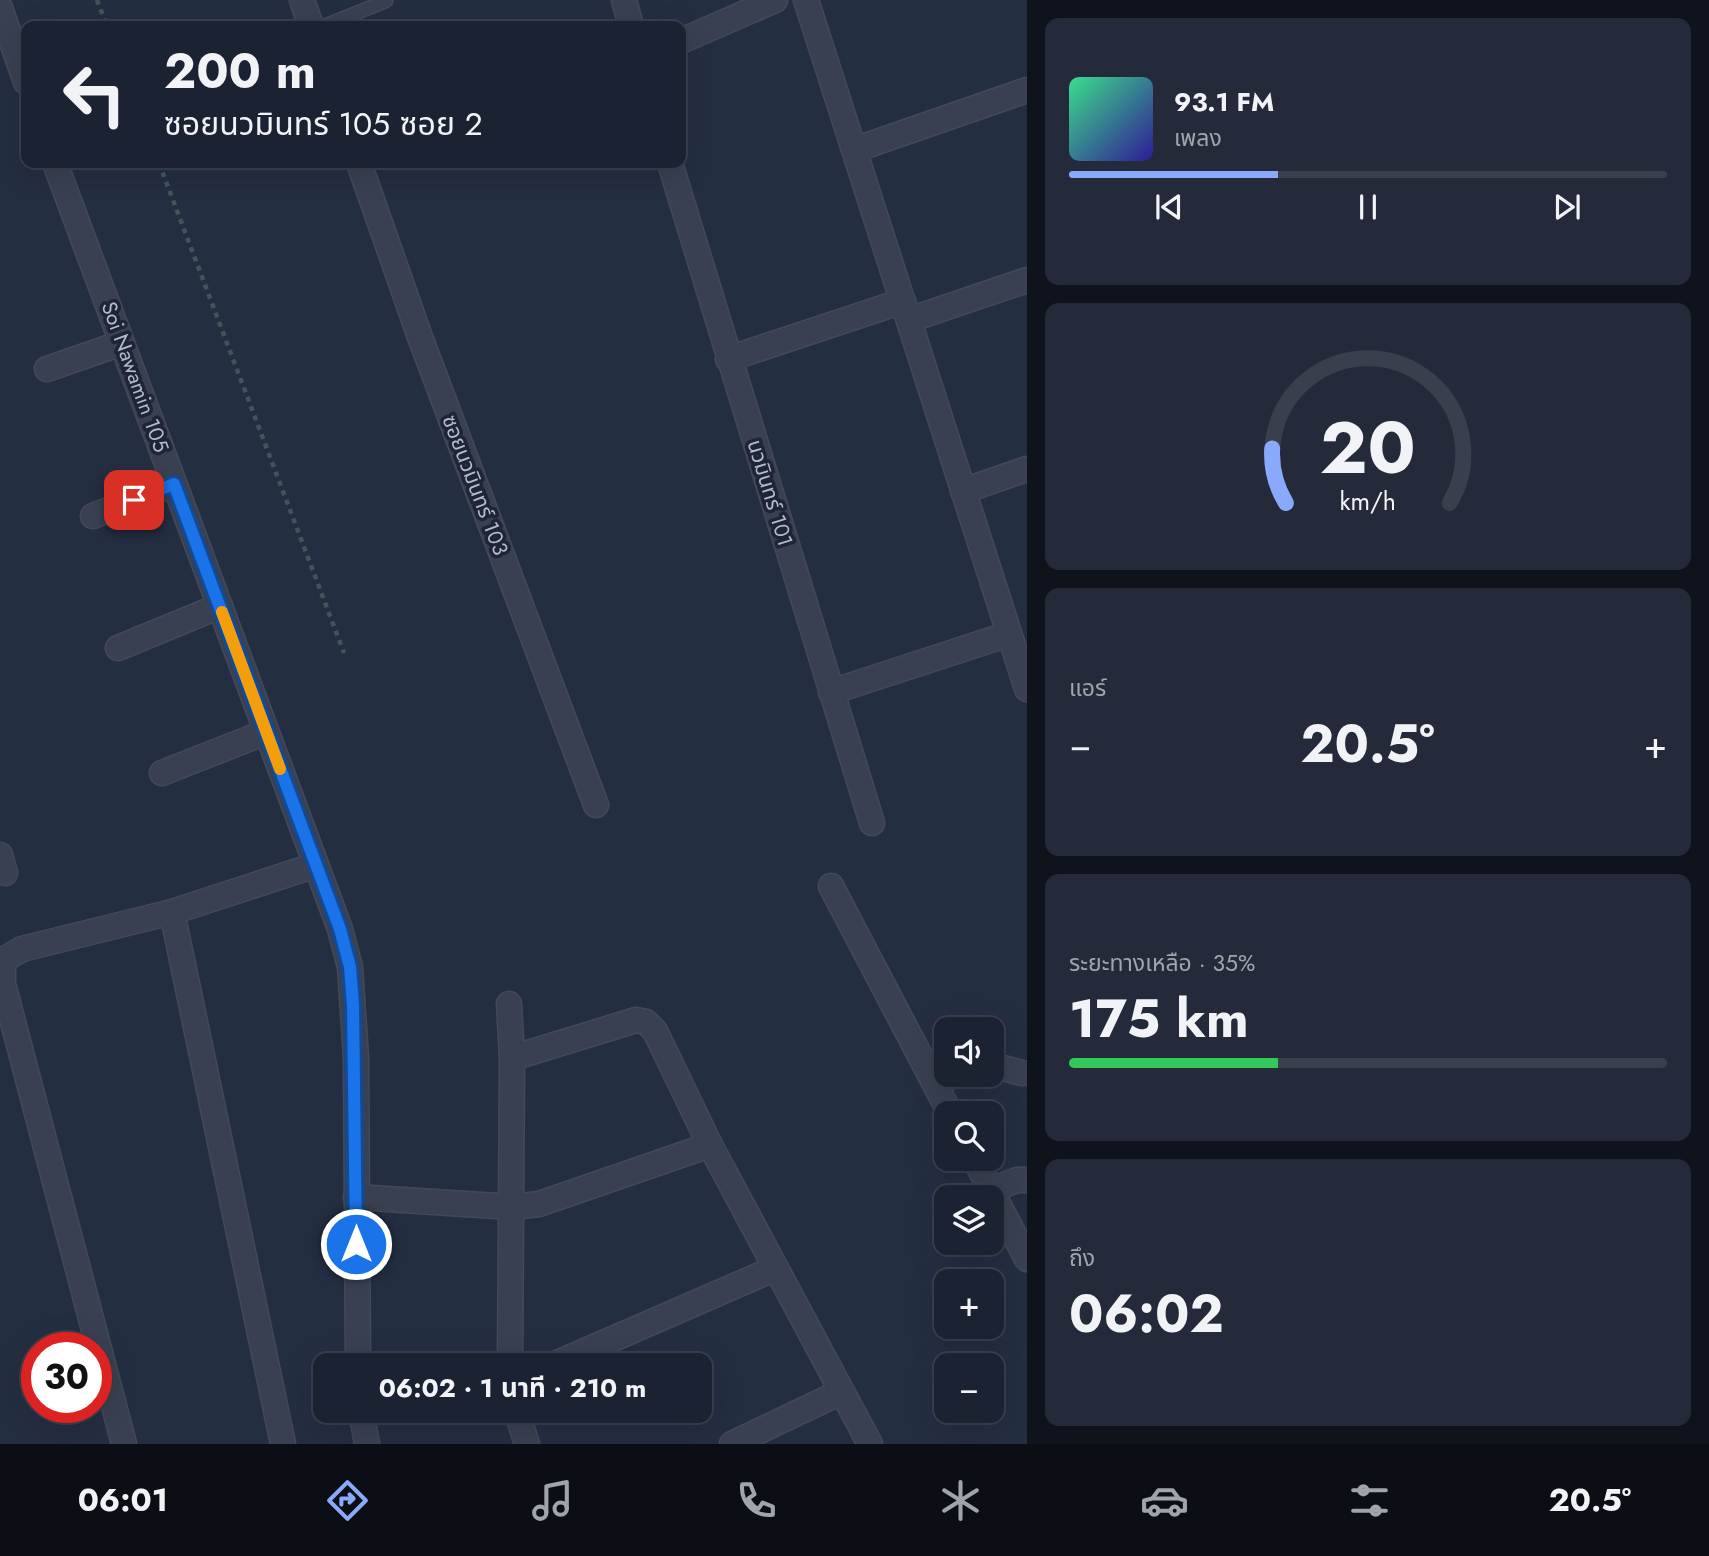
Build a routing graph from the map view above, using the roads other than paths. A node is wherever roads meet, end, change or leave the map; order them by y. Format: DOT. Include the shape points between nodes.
graph roads {
  1 [pos="302,0"];
  2 [pos="624,0"];
  3 [pos="775,0"];
  4 [pos="806,0"];
  5 [pos="386,1"];
  6 [pos="0,8"];
  7 [pos="309,21"];
  8 [pos="336,21"];
  9 [pos="630,21"];
  10 [pos="686,39"];
  11 [pos="21,68"];
  12 [pos="1027,90"];
  13 [pos="854,150"];
  14 [pos="57,168"];
  15 [pos="361,168"];
  16 [pos="671,168"];
  17 [pos="1027,280"];
  18 [pos="906,310"];
  19 [pos="122,343"];
  20 [pos="728,359"];
  21 [pos="47,369"];
  22 [pos="1027,468"];
  23 [pos="174,484"];
  24 [pos="963,491"];
  25 [pos="93,516"];
  26 [pos="220,606"];
  27 [pos="1009,634"];
  28 [pos="118,648"];
  29 [pos="1027,689"];
  30 [pos="831,692"];
  31 [pos="266,732"];
  32 [pos="162,774"];
  33 [pos="596,805"];
  34 [pos="872,823"];
  35 [pos="316,865"];
  36 [pos="831,886"];
  37 [pos="172,912"];
  38 [pos="509,1004"];
  39 [pos="512,1058"];
  40 [pos="934,1060"];
  41 [pos="1004,1068"];
  42 [pos="1022,1073"];
  43 [pos="710,1145"];
  44 [pos="1027,1180"];
  45 [pos="1004,1185"];
  46 [pos="356,1197"];
  47 [pos="512,1207"];
  48 [pos="1004,1215"];
  49 [pos="1027,1259"];
  50 [pos="776,1268"];
  51 [pos="358,1353"];
  52 [pos="510,1353"];
  53 [pos="581,1353"];
  54 [pos="841,1392"];
  55 [pos="363,1423"];
  56 [pos="520,1423"];
  57 [pos="124,1444"];
  58 [pos="283,1444"];
  59 [pos="367,1444"];
  60 [pos="527,1444"];
  61 [pos="732,1444"];
  62 [pos="870,1444"];
  1 -- 7 [label="street"];
  2 -- 9 [label="street"];
  3 -- 10 [label="street"];
  4 -- 13 [label="street"];
  5 -- 8 [label="lane"];
  6 -- 11 [label="street"];
  12 -- 13 [label="street"];
  13 -- 18 [label="street"];
  14 -- 19 [label="street, Soi Nawamin 105"];
  15 -- 33 [label="street, ซอยนวมินทร์ 103"];
  16 -- 20 [label="street, นวมินทร์ 101"];
  17 -- 18 [label="street"];
  18 -- 20 [label="street"];
  18 -- 24 [label="street"];
  19 -- 21 [label="street"];
  19 -- 23 [label="street, Soi Nawamin 105"];
  20 -- 30 [label="street, นวมินทร์ 101"];
  22 -- 24 [label="street"];
  23 -- 25 [label="street"];
  23 -- 26 [label="street, Soi Nawamin 105"];
  24 -- 27 [label="street"];
  26 -- 28 [label="street"];
  26 -- 31 [label="street, Soi Nawamin 105"];
  27 -- 29 [label="street"];
  27 -- 30 [label="street"];
  30 -- 34 [label="street, นวมินทร์ 101"];
  31 -- 32 [label="street"];
  31 -- 35 [label="street, Soi Nawamin 105"];
  35 -- 37 [label="street"];
  35 -- 46 [label="street, Soi Nawamin 105" via="350,967 356,1058"];
  36 -- 40 [label="street"];
  37 -- 57 [label="street" via="22,949 7,956 2,969"];
  37 -- 58 [label="street"];
  38 -- 39 [label="street"];
  39 -- 43 [label="street" via="622,1023 646,1022 655,1031"];
  39 -- 47 [label="street"];
  41 -- 42 [label="street"];
  43 -- 47 [label="street" via="564,1198"];
  43 -- 50 [label="street"];
  44 -- 45 [label="street"];
  46 -- 47 [label="street"];
  46 -- 51 [label="street, Soi Nawamin 105"];
  47 -- 52 [label="street"];
  48 -- 49 [label="street"];
  50 -- 53 [label="street"];
  50 -- 54 [label="street"];
  54 -- 61 [label="street"];
  54 -- 62 [label="street"];
  55 -- 59 [label="street"];
  56 -- 60 [label="street"];
}
